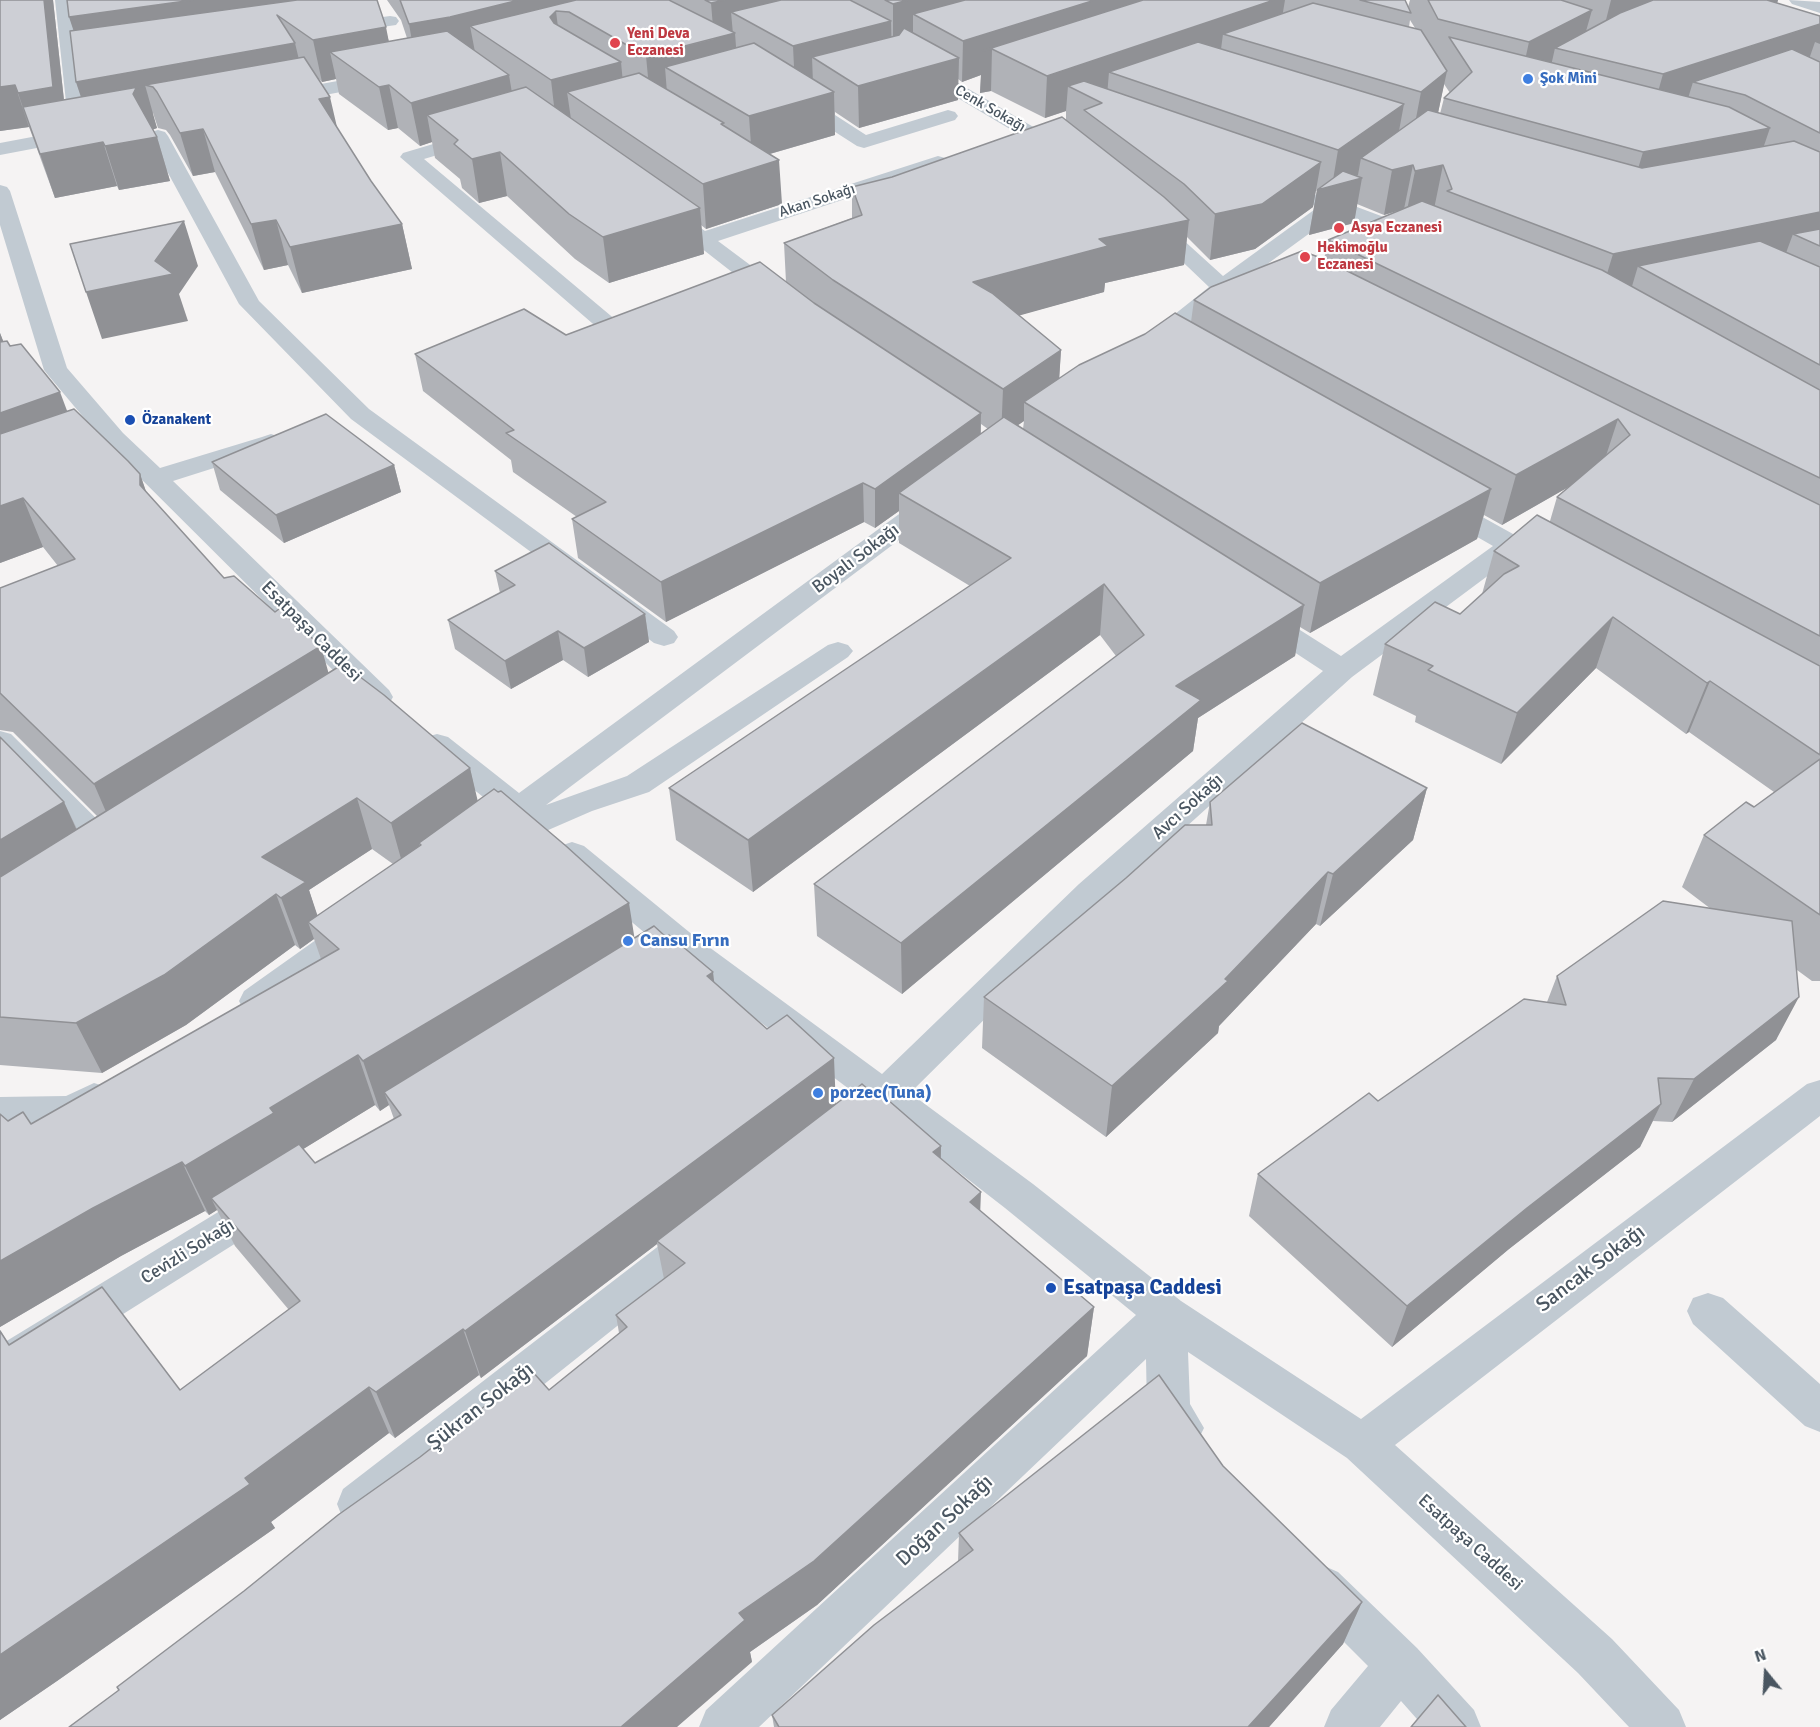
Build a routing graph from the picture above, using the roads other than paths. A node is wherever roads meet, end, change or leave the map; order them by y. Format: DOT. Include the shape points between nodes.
graph roads {
  1 [pos="201,0"];
  2 [pos="1798,0"];
  3 [pos="1820,8"];
  4 [pos="65,9"];
  5 [pos="319,31"];
  6 [pos="397,42"];
  7 [pos="901,58"];
  8 [pos="396,76"];
  9 [pos="982,84"];
  10 [pos="815,90"];
  11 [pos="959,91"];
  12 [pos="268,100"];
  13 [pos="948,116"];
  14 [pos="1051,125"];
  15 [pos="157,126"];
  16 [pos="103,130"];
  17 [pos="496,132"];
  18 [pos="1030,132"];
  19 [pos="79,134"];
  20 [pos="1008,139"];
  21 [pos="0,149"];
  22 [pos="951,158"];
  23 [pos="1078,164"];
  24 [pos="1361,185"];
  25 [pos="0,191"];
  26 [pos="1301,193"];
  27 [pos="647,198"];
  28 [pos="1334,205"];
  29 [pos="1142,213"];
  30 [pos="7,239"];
  31 [pos="703,239"];
  32 [pos="1441,246"];
  33 [pos="1223,288"];
  34 [pos="797,311"];
  35 [pos="615,331"];
  36 [pos="1128,361"];
  37 [pos="292,435"];
  38 [pos="156,478"];
  39 [pos="954,486"];
  40 [pos="1421,492"];
  41 [pos="1512,545"];
  42 [pos="1553,568"];
  43 [pos="1241,605"];
  44 [pos="664,637"];
  45 [pos="838,651"];
  46 [pos="1341,669"];
  47 [pos="0,741"];
  48 [pos="527,817"];
  49 [pos="472,844"];
  50 [pos="85,873"];
  51 [pos="378,913"];
  52 [pos="227,1022"];
  53 [pos="123,1081"];
  54 [pos="885,1094"];
  55 [pos="1820,1095"];
  56 [pos="0,1112"];
  57 [pos="838,1130"];
  58 [pos="295,1185"];
  59 [pos="726,1216"];
  60 [pos="1708,1311"];
  61 [pos="1166,1314"];
  62 [pos="0,1368"];
  63 [pos="1820,1412"];
  64 [pos="1362,1444"];
  65 [pos="1202,1457"];
  66 [pos="328,1528"];
  67 [pos="1294,1560"];
  68 [pos="1400,1665"];
  69 [pos="723,1727"];
  70 [pos="1348,1727"];
  71 [pos="1457,1727"];
  72 [pos="1662,1727"];
  1 -- 4 [label="street"];
  2 -- 3 [label="street"];
  4 -- 19 [label="street" via="77,65"];
  5 -- 6 [label="street" via="386,14"];
  7 -- 11 [label="street, Cenk Sokağı"];
  8 -- 12 [label="street"];
  9 -- 11 [label="street"];
  10 -- 13 [label="street" via="788,94 864,142"];
  11 -- 18 [label="street, Cenk Sokağı"];
  14 -- 18 [label="street"];
  15 -- 44 [label="street" via="250,304 349,418"];
  16 -- 19 [label="street"];
  17 -- 35 [label="street" via="410,157"];
  18 -- 20 [label="street"];
  18 -- 23 [label="street, Cenk Sokağı"];
  19 -- 21 [label="street"];
  22 -- 31 [label="street, Akan Sokağı"];
  24 -- 28 [label="street"];
  25 -- 30 [label="street, Esatpaşa Caddesi"];
  26 -- 28 [label="street"];
  27 -- 31 [label="street"];
  28 -- 32 [label="street"];
  28 -- 33 [label="street" via="1258,272"];
  29 -- 33 [label="street"];
  30 -- 38 [label="street, Esatpaşa Caddesi" via="45,373 104,442"];
  31 -- 34 [label="street"];
  33 -- 36 [label="street" via="1167,347"];
  37 -- 38 [label="street"];
  38 -- 48 [label="street, Esatpaşa Caddesi" via="360,697 407,720"];
  39 -- 48 [label="street, Boyalı Sokağı"];
  40 -- 41 [label="street"];
  41 -- 42 [label="street"];
  41 -- 46 [label="street, Avcı Sokağı"];
  43 -- 46 [label="street"];
  45 -- 48 [label="street" via="638,784"];
  46 -- 54 [label="street, Avcı Sokağı" via="1091,893"];
  47 -- 50 [label="street" via="123,849"];
  48 -- 49 [label="street"];
  48 -- 54 [label="street, Esatpaşa Caddesi" via="666,955"];
  51 -- 52 [label="street"];
  53 -- 56 [label="street" via="72,1111"];
  54 -- 57 [label="street"];
  54 -- 61 [label="street, Esatpaşa Caddesi"];
  55 -- 64 [label="street, Sancak Sokağı"];
  58 -- 62 [label="street, Cevizli Sokağı"];
  59 -- 66 [label="street, Şükran Sokağı"];
  60 -- 63 [label="street"];
  61 -- 64 [label="street, Esatpaşa Caddesi"];
  61 -- 65 [label="street" via="1169,1408"];
  61 -- 69 [label="street, Doğan Sokağı"];
  64 -- 72 [label="street, Esatpaşa Caddesi" via="1595,1656"];
  67 -- 68 [label="street"];
  68 -- 70 [label="street"];
  68 -- 71 [label="street"];
}
